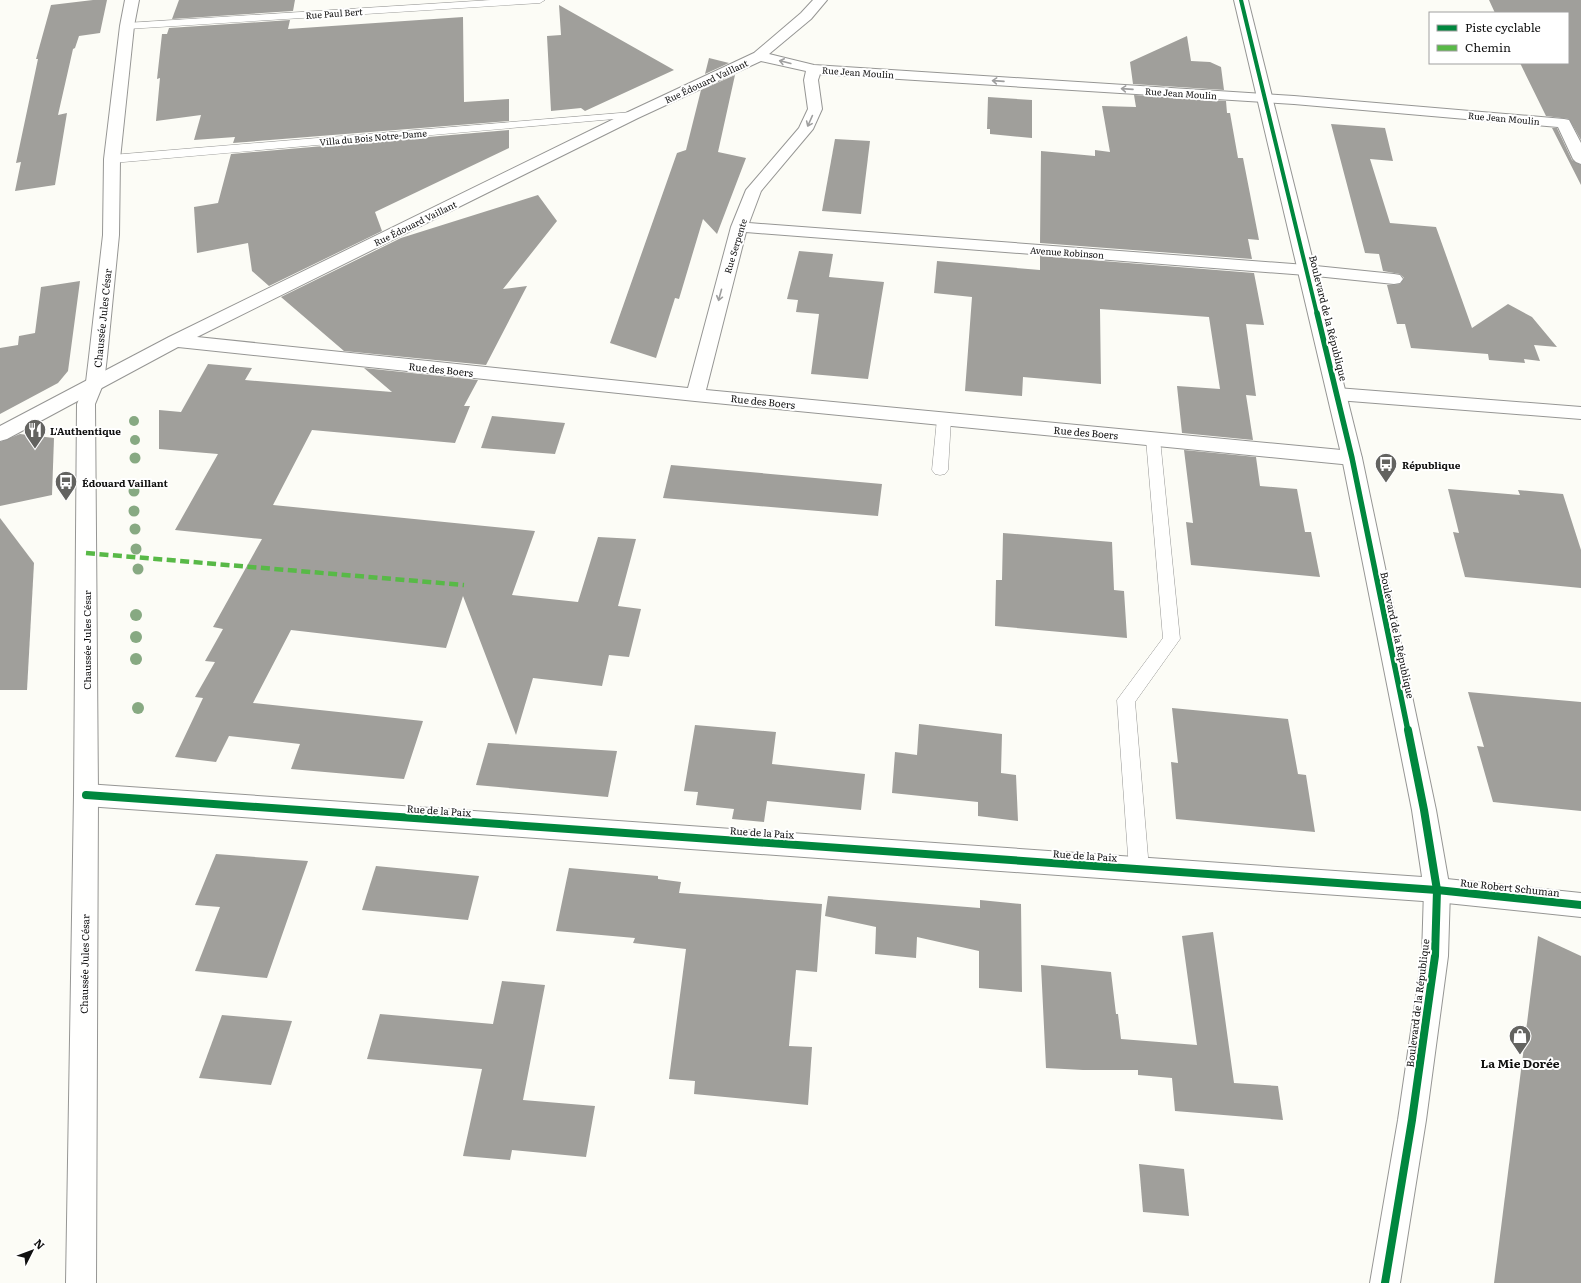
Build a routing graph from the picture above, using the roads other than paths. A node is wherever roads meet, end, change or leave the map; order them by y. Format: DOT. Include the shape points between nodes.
graph roads {
  1 [pos="132,0"];
  2 [pos="540,0"];
  3 [pos="820,0"];
  4 [pos="1241,0"];
  5 [pos="127,26"];
  6 [pos="759,56"];
  7 [pos="814,69"];
  8 [pos="1264,98"];
  9 [pos="633,115"];
  10 [pos="112,159"];
  11 [pos="1581,159"];
  12 [pos="739,227"];
  13 [pos="1306,270"];
  14 [pos="1394,279"];
  15 [pos="175,341"];
  16 [pos="95,382"];
  17 [pos="1337,394"];
  18 [pos="695,395"];
  19 [pos="1581,413"];
  20 [pos="944,419"];
  21 [pos="0,434"];
  22 [pos="1153,439"];
  23 [pos="1352,458"];
  24 [pos="940,470"];
  25 [pos="86,795"];
  26 [pos="1139,869"];
  27 [pos="1436,890"];
  28 [pos="1581,905"];
  29 [pos="81,1283"];
  30 [pos="1385,1283"];
  1 -- 5 [label="street, Chaussée Jules César"];
  2 -- 5 [label="lane, Rue Paul Bert"];
  3 -- 6 [label="street, Rue Édouard Vaillant" via="806,16"];
  4 -- 8 [label="street, Boulevard de la République"];
  5 -- 10 [label="street, Chaussée Jules César"];
  7 -- 6 [label="street, Rue Jean Moulin, one-way"];
  6 -- 9 [label="street, Rue Édouard Vaillant"];
  8 -- 7 [label="street, Rue Jean Moulin, one-way"];
  7 -- 12 [label="street, Rue Serpente, one-way" via="811,80 815,109 806,129 754,190"];
  8 -- 11 [label="street, Rue Jean Moulin" via="1564,122"];
  8 -- 13 [label="street, Boulevard de la République"];
  9 -- 10 [label="lane, Villa du Bois Notre-Dame"];
  9 -- 15 [label="street, Rue Édouard Vaillant"];
  10 -- 16 [label="street, Chaussée Jules César" via="111,235"];
  12 -- 13 [label="street, Avenue Robinson"];
  12 -- 18 [label="street, Rue Serpente, one-way"];
  13 -- 14 [label="street, Avenue Robinson"];
  13 -- 17 [label="street, Boulevard de la République"];
  15 -- 16 [label="street, Rue Édouard Vaillant"];
  15 -- 18 [label="street, Rue des Boers"];
  16 -- 21 [label="street, Rue Édouard Vaillant"];
  16 -- 25 [label="street, Chaussée Jules César" via="86,404"];
  17 -- 19 [label="street"];
  17 -- 23 [label="street, Boulevard de la République"];
  18 -- 20 [label="street, Rue des Boers"];
  20 -- 22 [label="street, Rue des Boers"];
  20 -- 24 [label="lane"];
  22 -- 23 [label="street, Rue des Boers"];
  22 -- 26 [label="lane" via="1172,639 1126,700"];
  23 -- 27 [label="street, Boulevard de la République" via="1424,810"];
  25 -- 26 [label="street, Rue de la Paix"];
  25 -- 29 [label="street, Chaussée Jules César"];
  26 -- 27 [label="street, Rue de la Paix"];
  27 -- 28 [label="street, Rue Robert Schuman"];
  27 -- 30 [label="street, Boulevard de la République" via="1435,956 1412,1120"];
}
